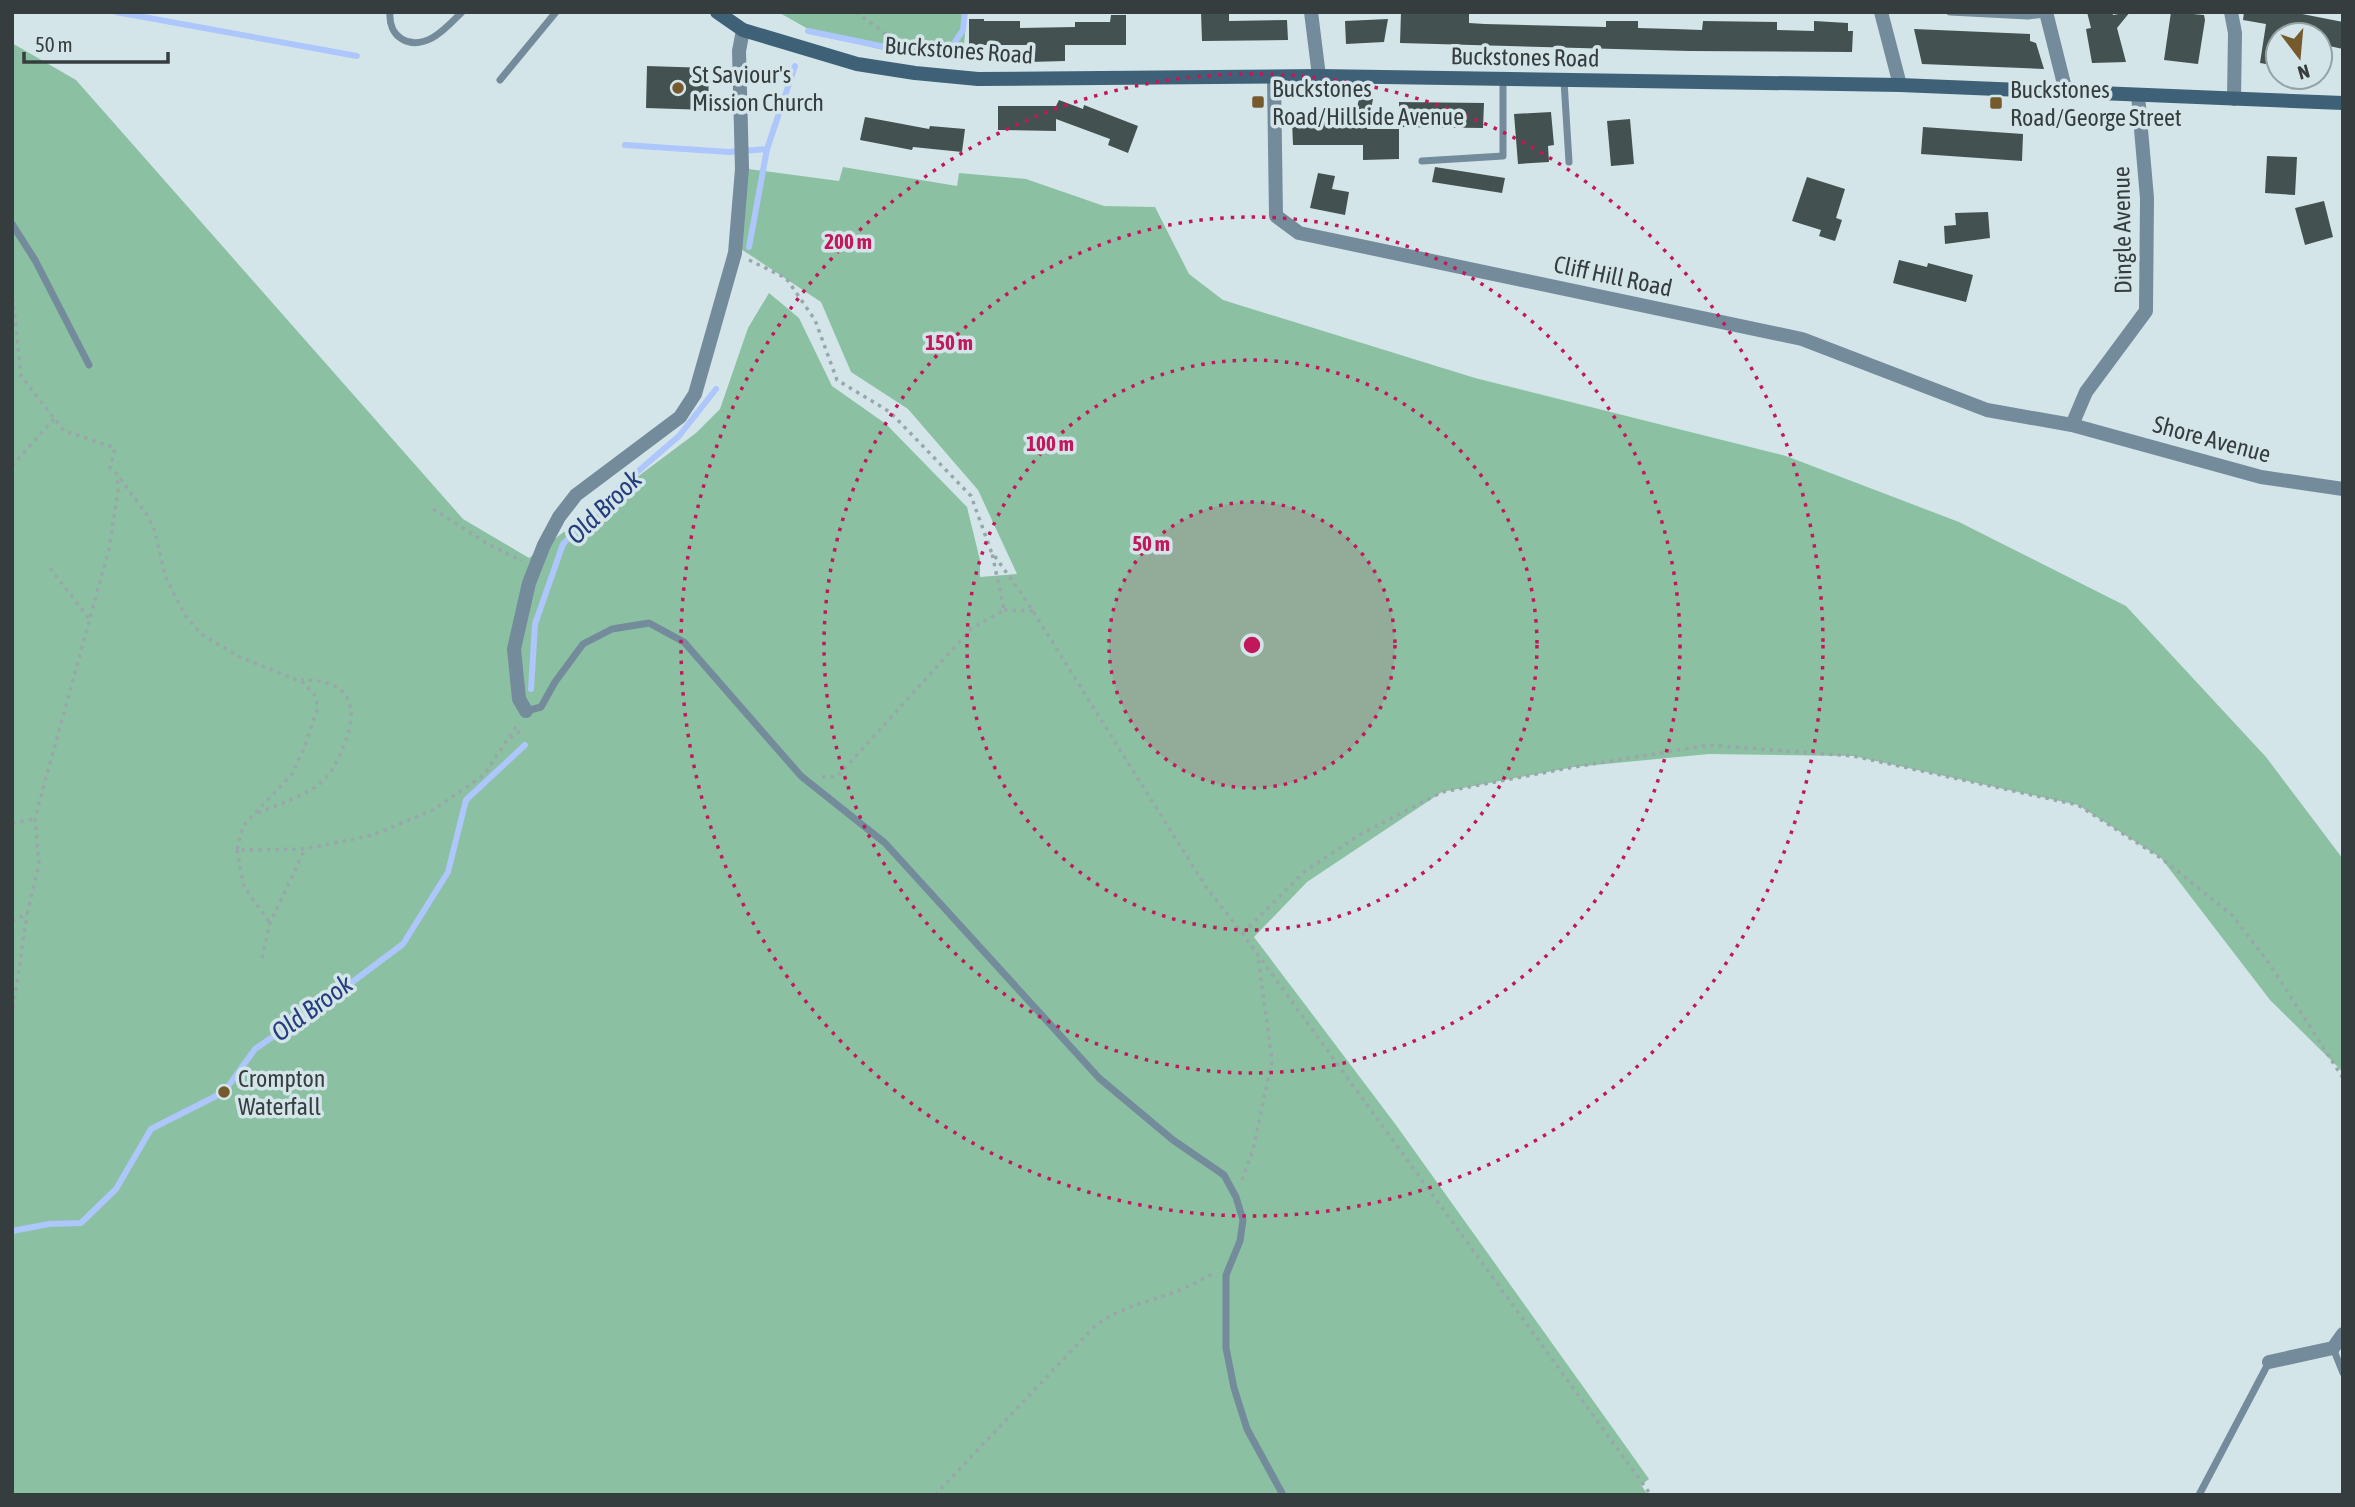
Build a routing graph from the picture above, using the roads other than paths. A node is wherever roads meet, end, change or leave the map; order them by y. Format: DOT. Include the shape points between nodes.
graph roads {
  1 [pos="390,12"];
  2 [pos="462,12"];
  3 [pos="556,12"];
  4 [pos="717,12"];
  5 [pos="1311,12"];
  6 [pos="1950,12"];
  7 [pos="2231,12"];
  8 [pos="1883,13"];
  9 [pos="1968,13"];
  10 [pos="2046,13"];
  11 [pos="743,30"];
  12 [pos="1319,76"];
  13 [pos="1274,78"];
  14 [pos="500,80"];
  15 [pos="1503,80"];
  16 [pos="1564,81"];
  17 [pos="1900,85"];
  18 [pos="2066,92"];
  19 [pos="2137,95"];
  20 [pos="2234,99"];
  21 [pos="2343,103"];
  22 [pos="1422,161"];
  23 [pos="1569,162"];
  24 [pos="12,225"];
  25 [pos="89,365"];
  26 [pos="2072,425"];
  27 [pos="2343,489"];
  28 [pos="526,712"];
  29 [pos="2343,1334"];
  30 [pos="2333,1348"];
  31 [pos="2269,1362"];
  32 [pos="2343,1373"];
  33 [pos="1283,1495"];
  34 [pos="2199,1495"];
  1 -- 2 [label="lane" via="394,34 412,42 436,36"];
  3 -- 14 [label="lane"];
  4 -- 11 [label="main road, Buckstones Road"];
  5 -- 12 [label="street"];
  6 -- 9 [label="lane"];
  7 -- 20 [label="street"];
  8 -- 17 [label="street"];
  9 -- 10 [label="lane"];
  10 -- 18 [label="street"];
  11 -- 13 [label="main road, Buckstones Road" via="856,64 978,79"];
  11 -- 28 [label="street" via="738,51 742,162 734,253 695,394 680,418 576,495 544,545 529,583 514,649 519,699"];
  12 -- 13 [label="main road, Buckstones Road"];
  12 -- 15 [label="main road, Buckstones Road"];
  13 -- 26 [label="street, Cliff Hill Road" via="1276,216 1299,233 1802,339 1987,410"];
  15 -- 16 [label="main road, Buckstones Road"];
  15 -- 22 [label="lane" via="1503,156"];
  16 -- 17 [label="main road, Buckstones Road"];
  16 -- 23 [label="lane"];
  17 -- 18 [label="main road, Buckstones Road"];
  18 -- 19 [label="main road, Buckstones Road"];
  19 -- 20 [label="main road, Buckstones Road"];
  19 -- 26 [label="street, Dingle Avenue" via="2147,198 2146,311 2085,392"];
  20 -- 21 [label="main road, Buckstones Road"];
  24 -- 25 [label="lane"];
  26 -- 27 [label="street, Shore Avenue" via="2261,478"];
  28 -- 33 [label="lane" via="541,707 583,644 612,629 649,623 684,642 801,776 885,843 1100,1078 1173,1140 1224,1175 1243,1220 1227,1271 1226,1348 1247,1429"];
  29 -- 30 [label="street"];
  30 -- 31 [label="street"];
  30 -- 32 [label="lane"];
  31 -- 34 [label="lane"];
}
